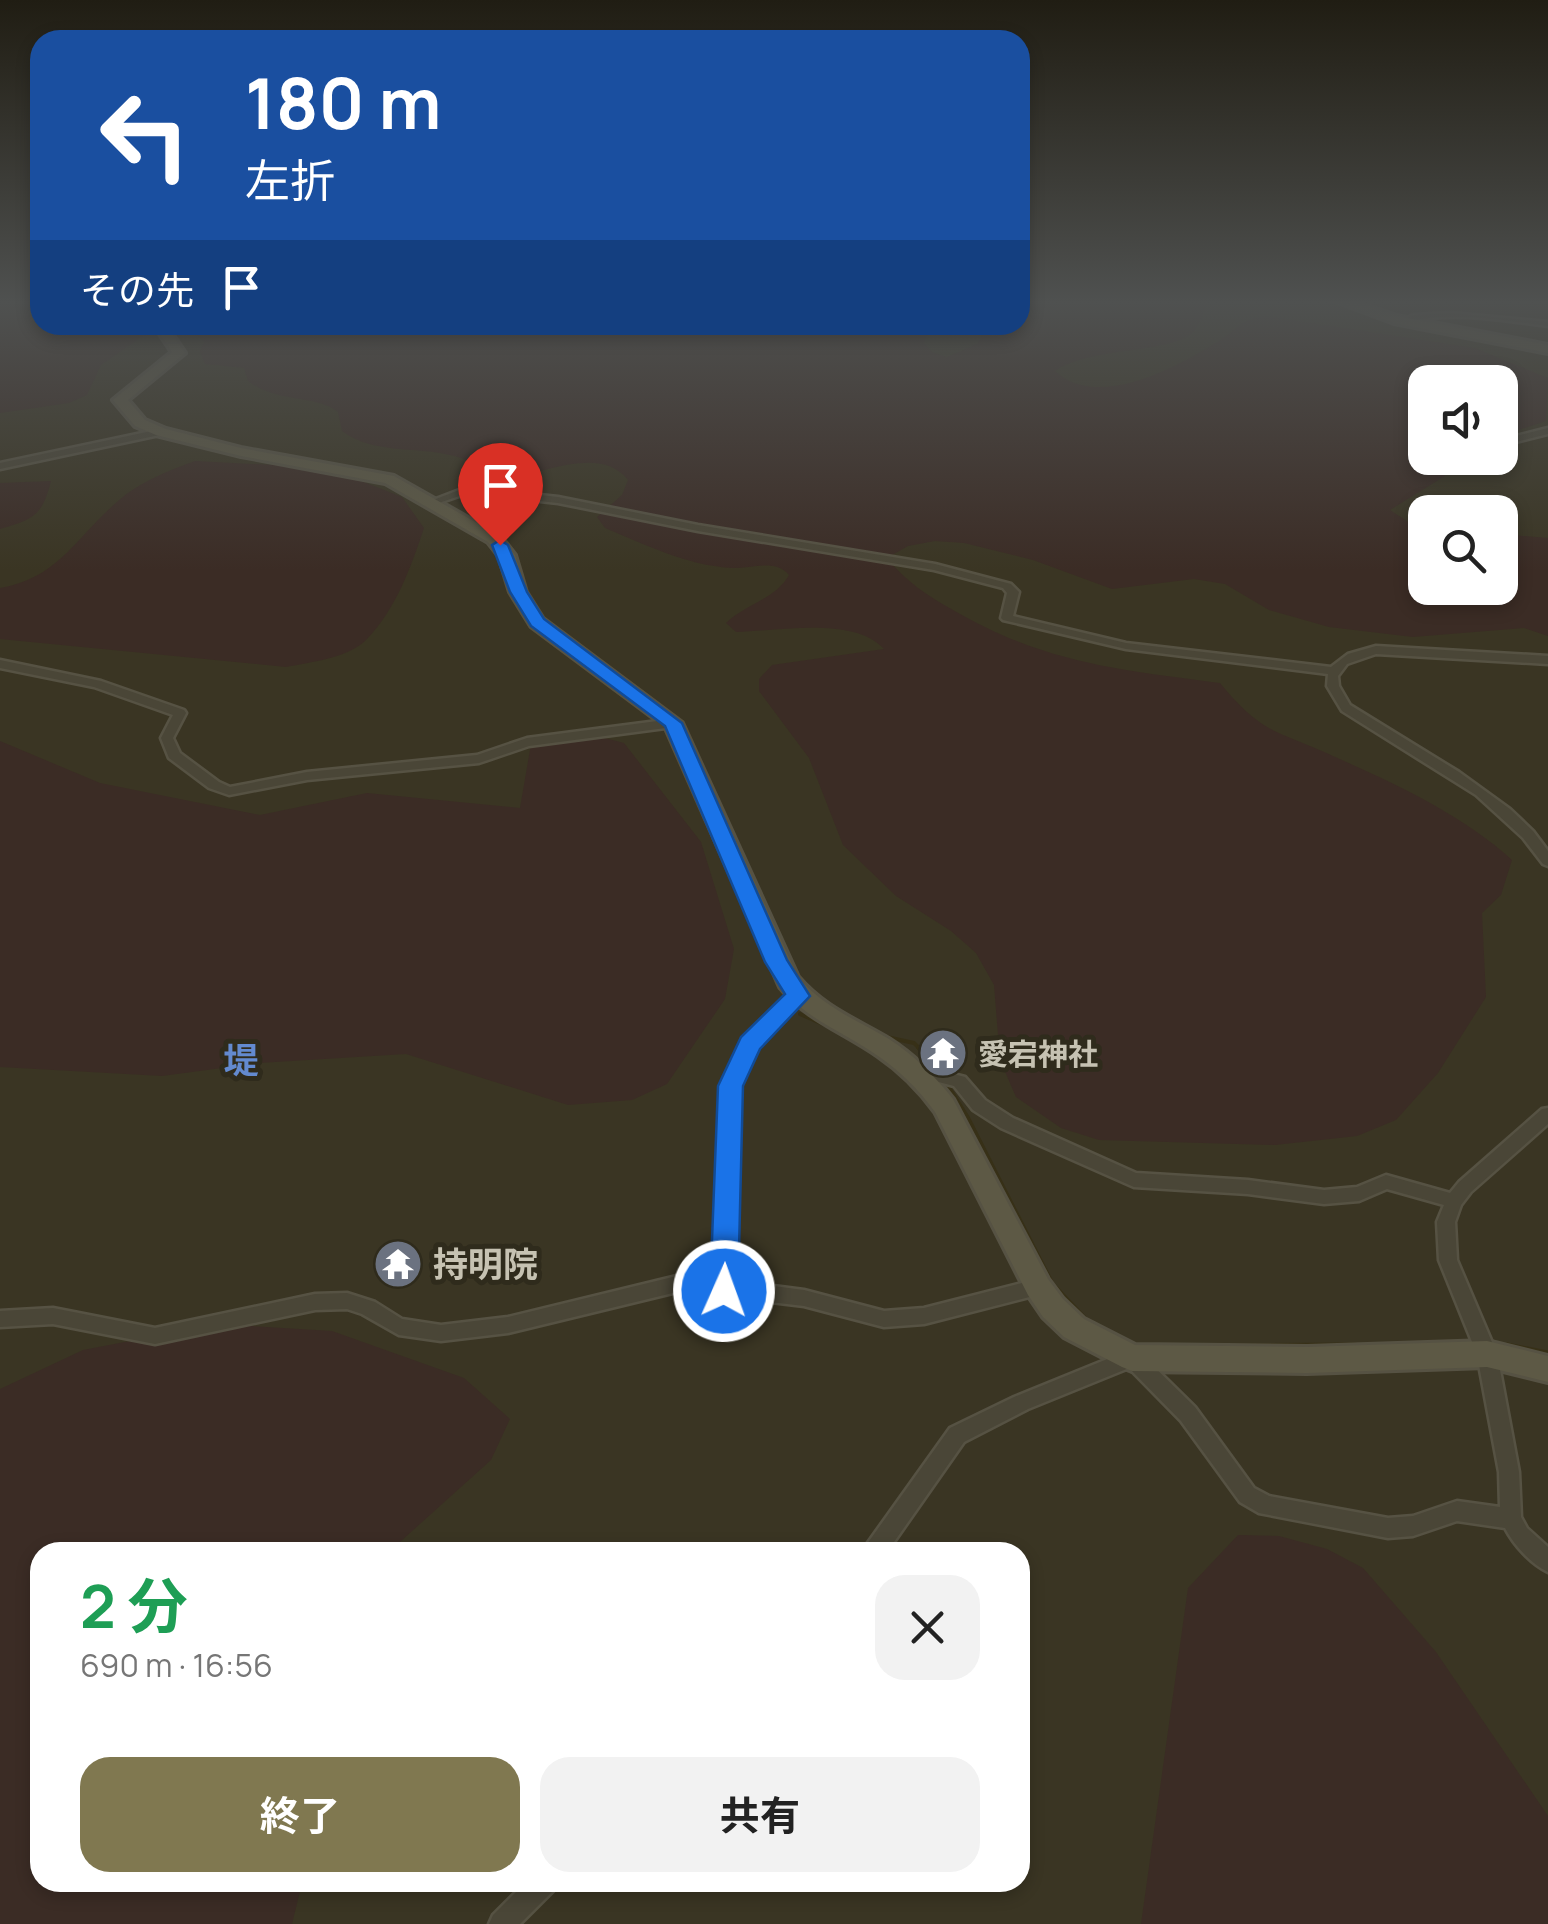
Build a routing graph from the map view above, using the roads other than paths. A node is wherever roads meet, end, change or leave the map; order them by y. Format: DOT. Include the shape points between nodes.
graph roads {
  1 [pos="133,390"];
  2 [pos="1548,431"];
  3 [pos="161,432"];
  4 [pos="1518,438"];
  5 [pos="0,466"];
  6 [pos="432,502"];
  7 [pos="1548,660"];
  8 [pos="0,664"];
  9 [pos="1334,671"];
  10 [pos="673,723"];
  11 [pos="1548,861"];
  12 [pos="798,996"];
  13 [pos="933,1074"];
  14 [pos="1548,1114"];
  15 [pos="1454,1201"];
  16 [pos="1038,1287"];
  17 [pos="724,1291"];
  18 [pos="0,1319"];
  19 [pos="1487,1354"];
  20 [pos="1132,1358"];
  21 [pos="1548,1369"];
  22 [pos="1511,1520"];
  23 [pos="882,1542"];
  24 [pos="1548,1561"];
  25 [pos="534,1892"];
  26 [pos="502,1924"];
  1 -- 3 [label="street" via="120,400 140,423"];
  2 -- 4 [label="street"];
  3 -- 5 [label="street"];
  3 -- 6 [label="street" via="372,474"];
  6 -- 9 [label="street" via="467,490 558,500 935,566 1007,586 1014,592 1007,618 1126,646"];
  6 -- 10 [label="street" via="500,545 537,622"];
  7 -- 9 [label="street" via="1376,650 1350,657"];
  8 -- 10 [label="street" via="97,684 180,713 167,738 174,755 229,791 479,759 526,742"];
  9 -- 11 [label="street" via="1333,688 1346,708 1485,793"];
  10 -- 12 [label="street" via="776,962"];
  12 -- 13 [label="street"];
  12 -- 17 [label="street" via="750,1044 731,1086"];
  13 -- 15 [label="street" via="959,1081 979,1105 1008,1123 1134,1180 1324,1197 1359,1194 1386,1182"];
  13 -- 16 [label="street"];
  14 -- 15 [label="street"];
  15 -- 19 [label="street" via="1444,1237 1448,1260"];
  16 -- 17 [label="street" via="924,1316 884,1319 804,1298"];
  16 -- 20 [label="street" via="1074,1328"];
  17 -- 18 [label="street" via="667,1285 508,1325 441,1332 399,1327 347,1301 155,1336 53,1316"];
  19 -- 20 [label="street"];
  19 -- 21 [label="street"];
  19 -- 22 [label="street"];
  20 -- 22 [label="street" via="1188,1414 1247,1494 1266,1506 1388,1528 1457,1511"];
  20 -- 23 [label="street" via="957,1435"];
  22 -- 24 [label="street"];
  25 -- 26 [label="street"];
}
